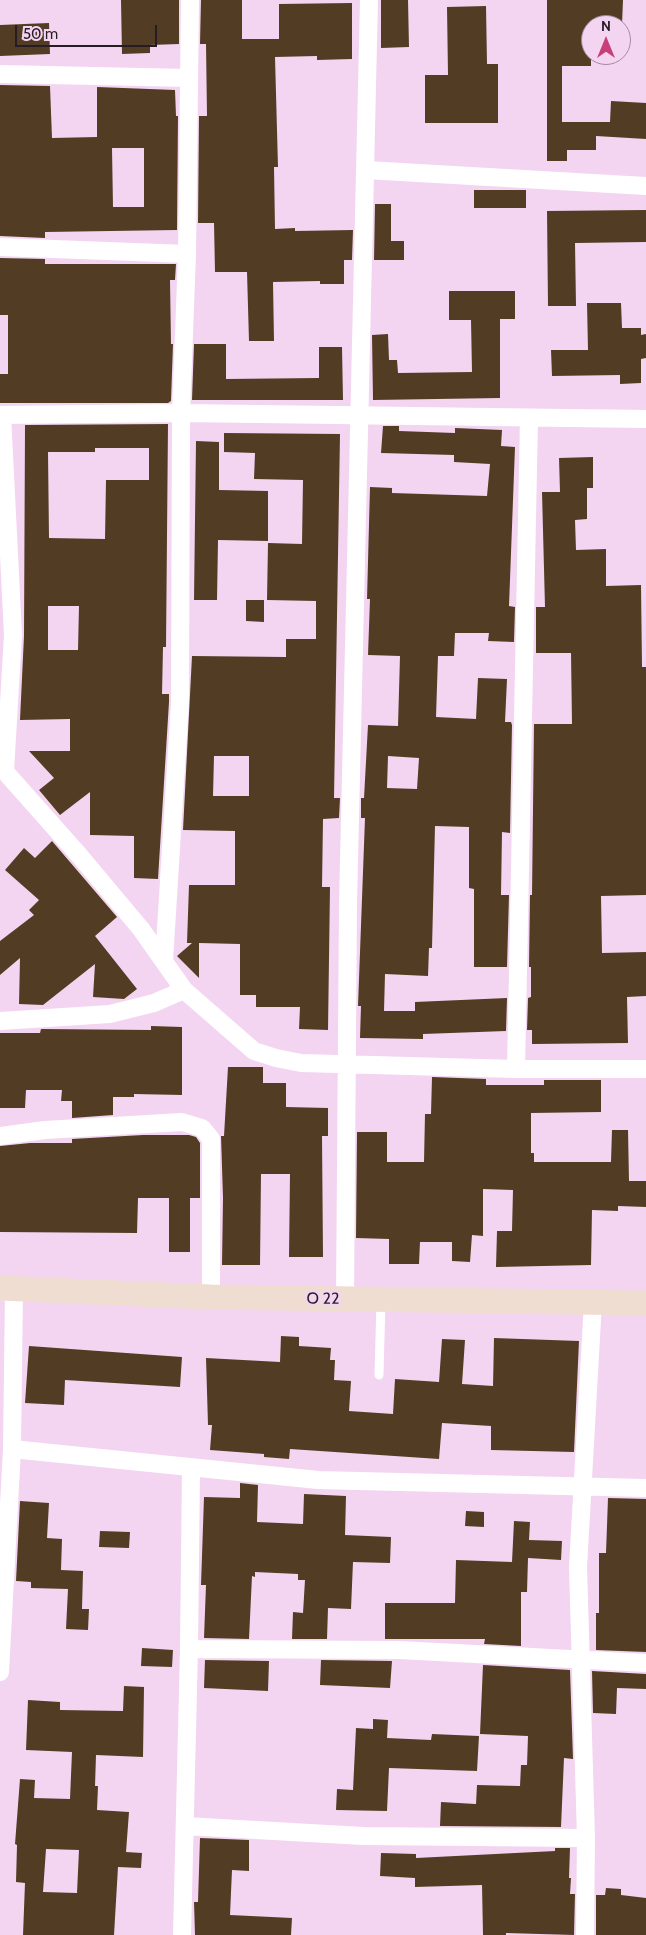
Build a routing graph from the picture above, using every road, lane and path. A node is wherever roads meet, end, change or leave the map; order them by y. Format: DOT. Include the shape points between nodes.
graph roads {
  1 [pos="190,0"];
  2 [pos="369,0"];
  3 [pos="0,74"];
  4 [pos="188,78"];
  5 [pos="366,170"];
  6 [pos="646,186"];
  7 [pos="0,247"];
  8 [pos="187,254"];
  9 [pos="181,413"];
  10 [pos="1,415"];
  11 [pos="360,416"];
  12 [pos="529,418"];
  13 [pos="646,419"];
  14 [pos="2,768"];
  15 [pos="164,961"];
  16 [pos="184,990"];
  17 [pos="0,1020"];
  18 [pos="346,1064"];
  19 [pos="516,1069"];
  20 [pos="646,1069"];
  21 [pos="0,1136"];
  22 [pos="7,1288"];
  23 [pos="211,1297"];
  24 [pos="345,1299"];
  25 [pos="381,1300"];
  26 [pos="593,1302"];
  27 [pos="646,1303"];
  28 [pos="379,1375"];
  29 [pos="12,1449"];
  30 [pos="191,1468"];
  31 [pos="583,1486"];
  32 [pos="646,1488"];
  33 [pos="188,1649"];
  34 [pos="582,1659"];
  35 [pos="646,1663"];
  36 [pos="0,1672"];
  37 [pos="185,1826"];
  38 [pos="586,1838"];
  39 [pos="182,1935"];
  40 [pos="585,1935"];
  1 -- 4 [label="street"];
  2 -- 5 [label="street"];
  3 -- 4 [label="street"];
  4 -- 8 [label="street"];
  5 -- 6 [label="street"];
  5 -- 11 [label="street"];
  7 -- 8 [label="street"];
  8 -- 9 [label="street"];
  9 -- 10 [label="street"];
  9 -- 11 [label="street"];
  9 -- 15 [label="street" via="180,702"];
  10 -- 14 [label="street" via="13,635"];
  11 -- 12 [label="street"];
  11 -- 18 [label="street"];
  12 -- 13 [label="street"];
  12 -- 19 [label="street"];
  14 -- 15 [label="street" via="79,855"];
  15 -- 16 [label="street"];
  16 -- 17 [label="street" via="154,1003 117,1012"];
  16 -- 18 [label="street" via="254,1050 302,1063"];
  18 -- 19 [label="street"];
  18 -- 24 [label="street"];
  19 -- 20 [label="street"];
  21 -- 23 [label="street" via="141,1123 182,1122 202,1128 211,1139"];
  22 -- 23 [label="street, O 22"];
  22 -- 29 [label="street"];
  23 -- 24 [label="street, O 22"];
  24 -- 25 [label="street, O 22"];
  25 -- 26 [label="street, O 22"];
  25 -- 28 [label="lane"];
  26 -- 27 [label="street, O 22"];
  26 -- 31 [label="street"];
  29 -- 30 [label="street"];
  29 -- 36 [label="street"];
  30 -- 31 [label="street" via="318,1480"];
  30 -- 33 [label="street"];
  31 -- 32 [label="street"];
  31 -- 34 [label="street" via="578,1567"];
  33 -- 34 [label="street" via="399,1650"];
  33 -- 37 [label="street"];
  34 -- 35 [label="street"];
  34 -- 38 [label="street"];
  37 -- 38 [label="street" via="363,1836"];
  37 -- 39 [label="street"];
  38 -- 40 [label="street"];
}
